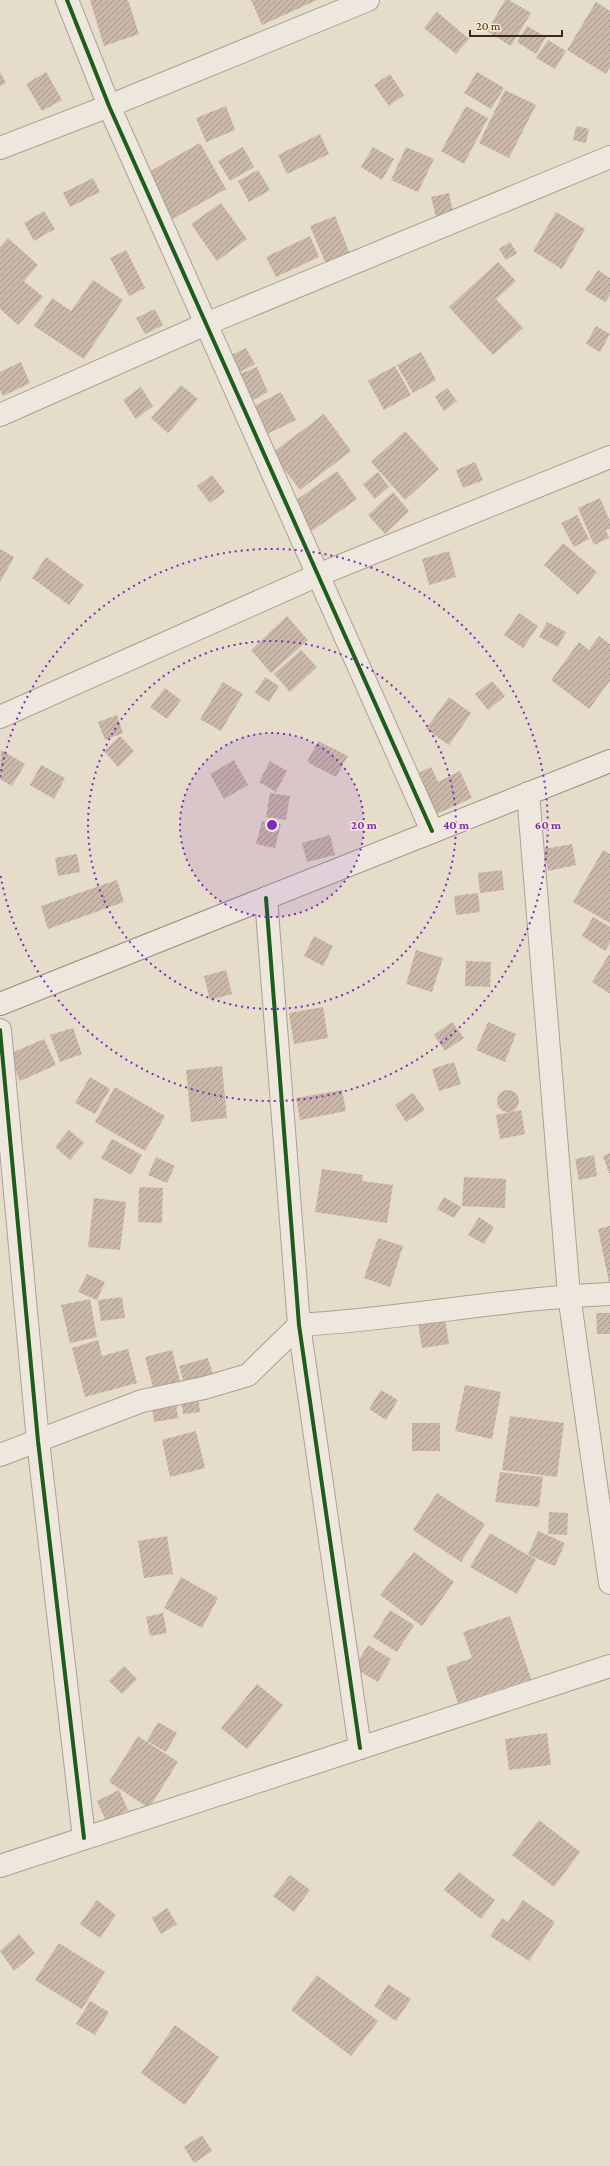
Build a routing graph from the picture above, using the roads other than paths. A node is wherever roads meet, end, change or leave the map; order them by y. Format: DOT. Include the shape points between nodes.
graph roads {
  1 [pos="67,0"];
  2 [pos="368,0"];
  3 [pos="109,106"];
  4 [pos="0,148"];
  5 [pos="610,157"];
  6 [pos="206,324"];
  7 [pos="0,415"];
  8 [pos="610,457"];
  9 [pos="318,575"];
  10 [pos="0,717"];
  11 [pos="610,761"];
  12 [pos="528,793"];
  13 [pos="432,831"];
  14 [pos="266,898"];
  15 [pos="0,1004"];
  16 [pos="0,1030"];
  17 [pos="610,1294"];
  18 [pos="569,1295"];
  19 [pos="299,1325"];
  20 [pos="38,1442"];
  21 [pos="0,1455"];
  22 [pos="610,1583"];
  23 [pos="610,1666"];
  24 [pos="360,1748"];
  25 [pos="84,1838"];
  26 [pos="0,1866"];
  1 -- 3 [label="street"];
  2 -- 3 [label="street"];
  3 -- 4 [label="street"];
  3 -- 6 [label="street"];
  5 -- 6 [label="street"];
  6 -- 7 [label="street"];
  6 -- 9 [label="street"];
  8 -- 9 [label="street"];
  9 -- 10 [label="street"];
  9 -- 13 [label="street"];
  11 -- 12 [label="street"];
  12 -- 13 [label="street"];
  12 -- 18 [label="street"];
  13 -- 14 [label="street"];
  14 -- 15 [label="street"];
  14 -- 19 [label="street"];
  16 -- 20 [label="street"];
  17 -- 18 [label="street"];
  18 -- 19 [label="street" via="364,1321"];
  18 -- 22 [label="street"];
  19 -- 20 [label="street" via="248,1375 204,1388 142,1401"];
  19 -- 24 [label="street"];
  20 -- 21 [label="street"];
  20 -- 25 [label="street"];
  23 -- 24 [label="street"];
  24 -- 25 [label="street"];
  25 -- 26 [label="street"];
}
